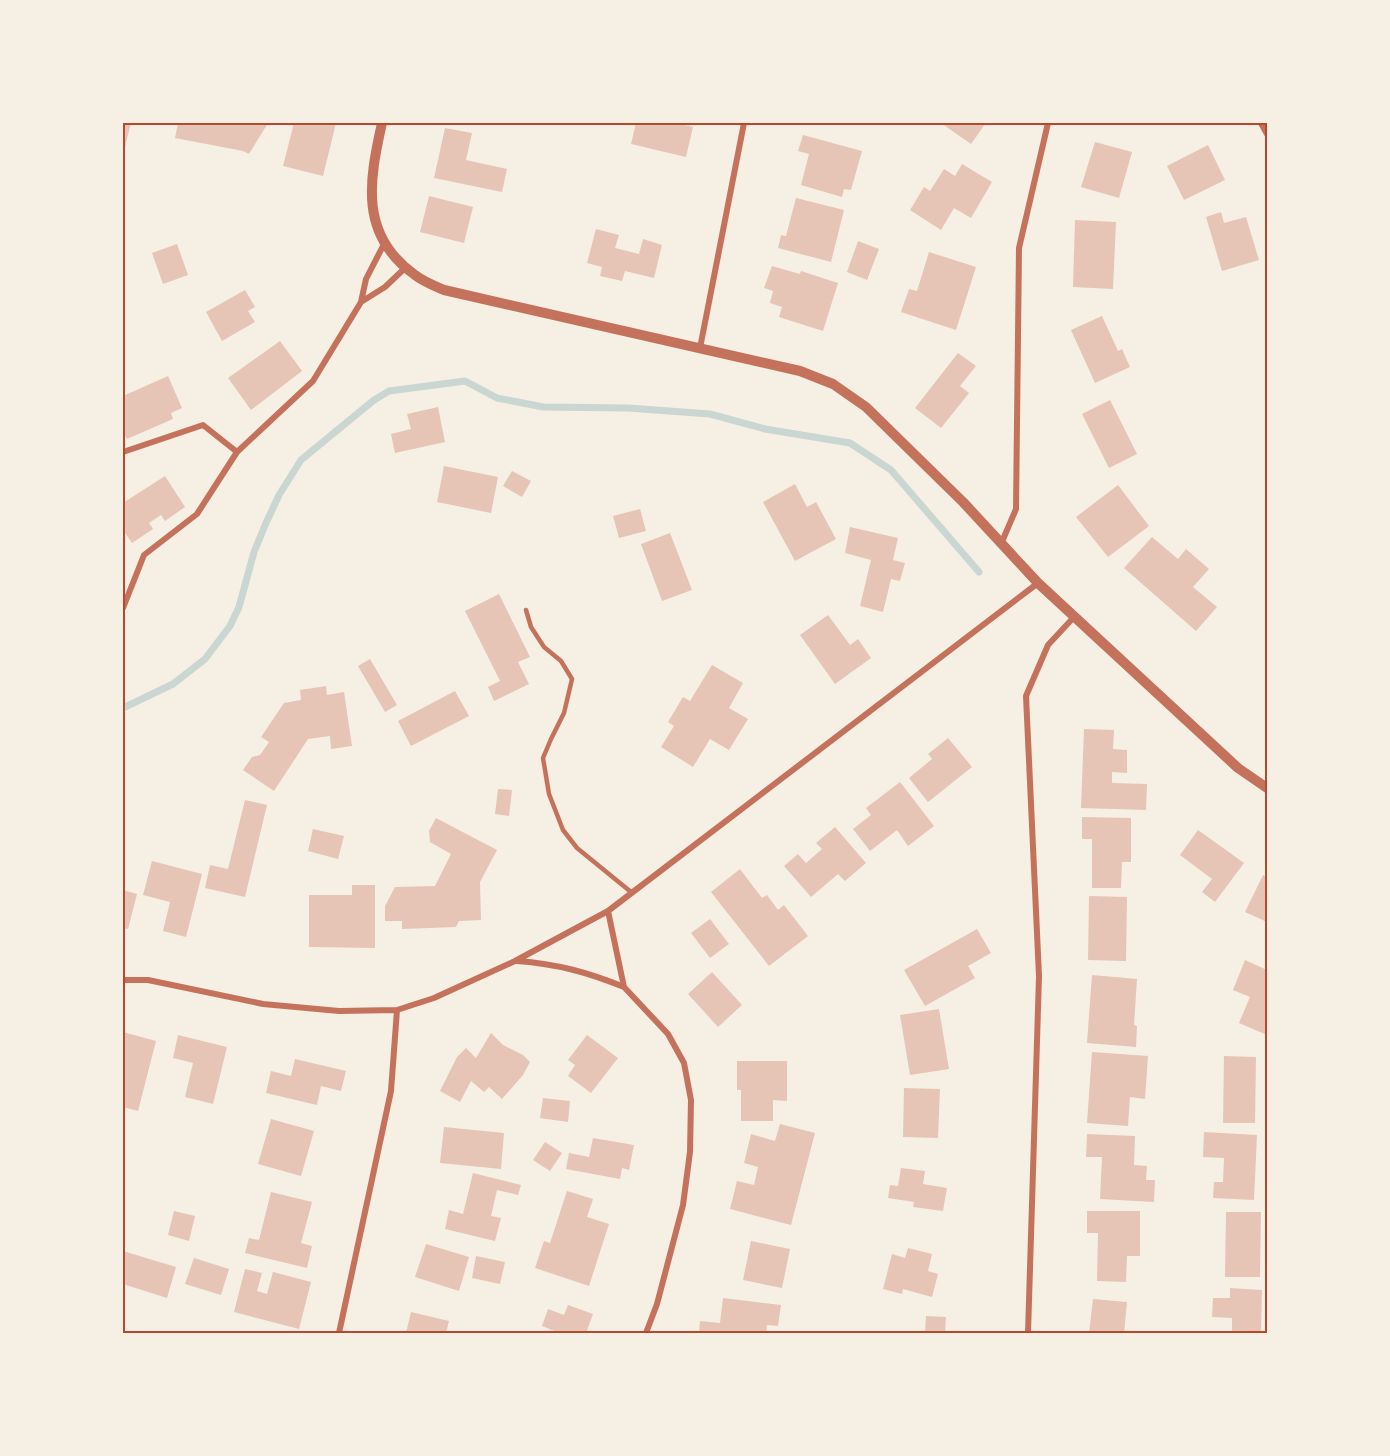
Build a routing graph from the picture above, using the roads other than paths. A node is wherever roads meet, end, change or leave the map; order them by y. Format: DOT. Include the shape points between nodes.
graph roads {
  1 [pos="382,123"];
  2 [pos="744,123"];
  3 [pos="1048,123"];
  4 [pos="1261,123"];
  5 [pos="1267,134"];
  6 [pos="384,244"];
  7 [pos="405,267"];
  8 [pos="361,302"];
  9 [pos="700,348"];
  10 [pos="123,452"];
  11 [pos="237,452"];
  12 [pos="1001,544"];
  13 [pos="1038,583"];
  14 [pos="123,608"];
  15 [pos="526,610"];
  16 [pos="1074,617"];
  17 [pos="1267,789"];
  18 [pos="631,892"];
  19 [pos="608,911"];
  20 [pos="515,961"];
  21 [pos="123,980"];
  22 [pos="624,987"];
  23 [pos="397,1010"];
  24 [pos="339,1333"];
  25 [pos="646,1333"];
  26 [pos="1028,1333"];
  1 -- 6 [label="street" via="372,171 371,200"];
  2 -- 9 [label="street"];
  3 -- 12 [label="street" via="1018,248 1016,509"];
  4 -- 5 [label="street"];
  6 -- 7 [label="street"];
  6 -- 8 [label="street" via="366,279"];
  7 -- 8 [label="street" via="385,287"];
  7 -- 9 [label="street" via="444,290"];
  8 -- 11 [label="street" via="313,381"];
  9 -- 12 [label="street" via="800,371 832,384 866,408"];
  10 -- 11 [label="street" via="203,425"];
  11 -- 14 [label="street" via="197,514 144,555"];
  12 -- 13 [label="street"];
  13 -- 16 [label="street"];
  13 -- 18 [label="street"];
  15 -- 18 [label="lane" via="544,647 561,661 572,679 564,713 543,758 549,794 562,830 577,848"];
  16 -- 17 [label="street"];
  16 -- 26 [label="street" via="1048,645 1026,696 1039,976"];
  18 -- 19 [label="street"];
  19 -- 20 [label="street"];
  19 -- 22 [label="street"];
  20 -- 22 [label="street" via="578,970"];
  20 -- 23 [label="street" via="434,998"];
  21 -- 23 [label="street" via="148,980 263,1004 339,1011"];
  22 -- 25 [label="street" via="668,1034 684,1063 691,1100 683,1205"];
  23 -- 24 [label="street" via="392,1090"];
}
